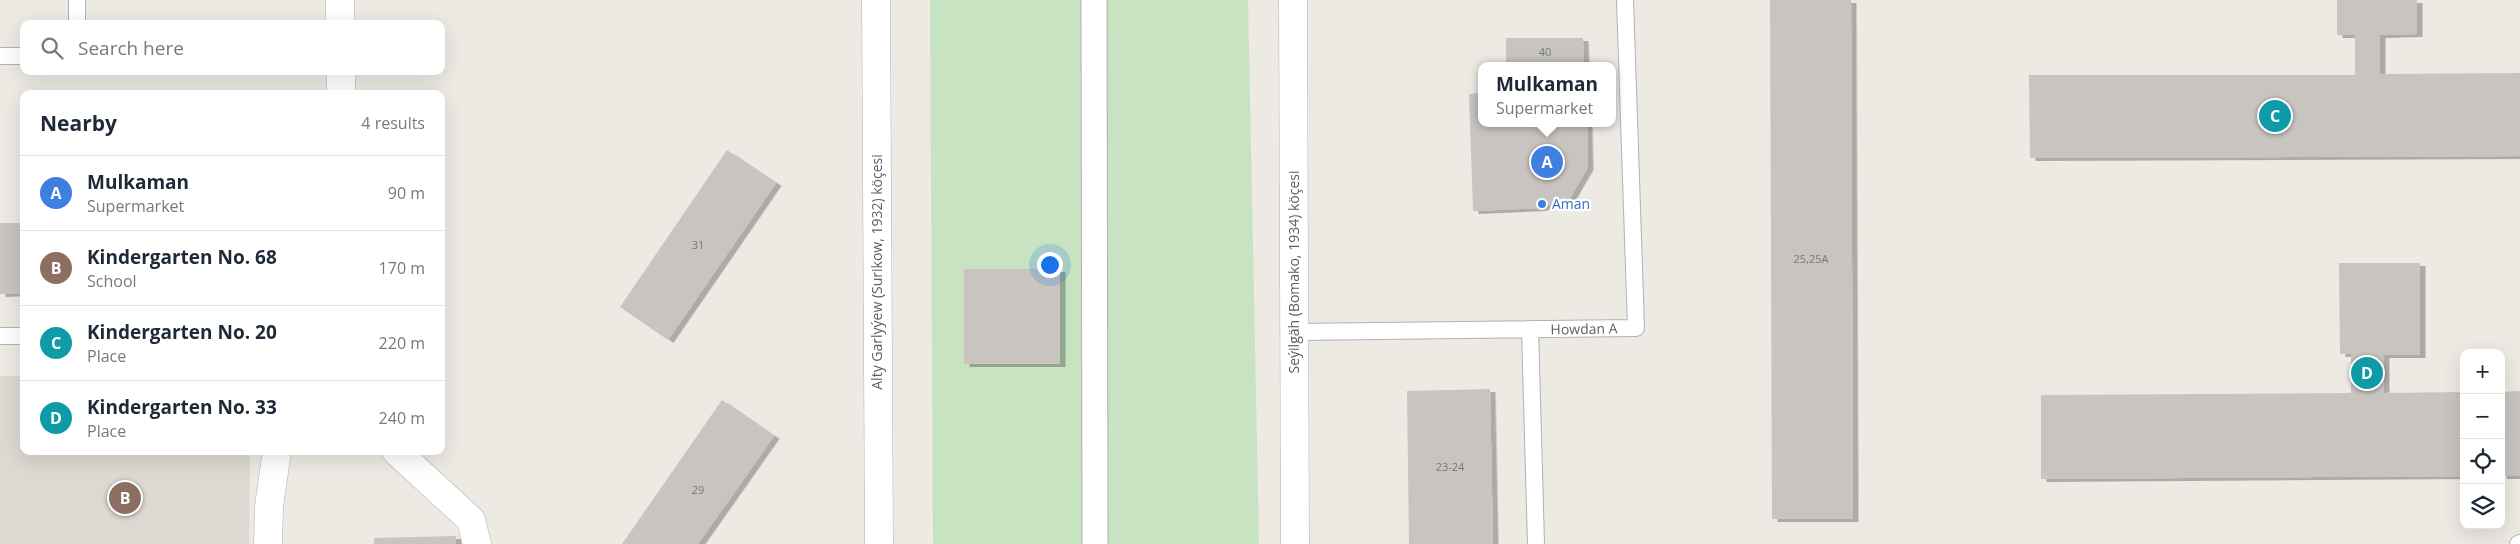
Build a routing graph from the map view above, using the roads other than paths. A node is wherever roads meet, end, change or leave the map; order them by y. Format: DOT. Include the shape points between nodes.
graph roads {
  1 [pos="77,0"];
  2 [pos="340,0"];
  3 [pos="876,0"];
  4 [pos="1094,0"];
  5 [pos="1293,0"];
  6 [pos="1625,0"];
  7 [pos="77,20"];
  8 [pos="340,20"];
  9 [pos="0,56"];
  10 [pos="20,56"];
  11 [pos="341,75"];
  12 [pos="341,90"];
  13 [pos="1530,329"];
  14 [pos="1295,332"];
  15 [pos="0,336"];
  16 [pos="20,336"];
  17 [pos="275,455"];
  18 [pos="400,455"];
  19 [pos="268,544"];
  20 [pos="477,544"];
  21 [pos="879,544"];
  22 [pos="1095,544"];
  23 [pos="1295,544"];
  24 [pos="1536,544"];
  1 -- 7 [label="lane"];
  2 -- 8 [label="street"];
  3 -- 21 [label="street, Alty Garlyýew (Surikow, 1932) köçesi"];
  4 -- 22 [label="street"];
  5 -- 14 [label="street, Seýilgäh (Bomako, 1934) köçesi"];
  6 -- 13 [label="lane, Howdan A" via="1636,328"];
  9 -- 10 [label="lane"];
  11 -- 12 [label="street"];
  13 -- 14 [label="lane, Howdan A"];
  13 -- 24 [label="lane"];
  14 -- 23 [label="street, Seýilgäh (Bomako, 1934) köçesi"];
  15 -- 16 [label="lane"];
  17 -- 19 [label="street"];
  18 -- 20 [label="street" via="471,520"];
}
